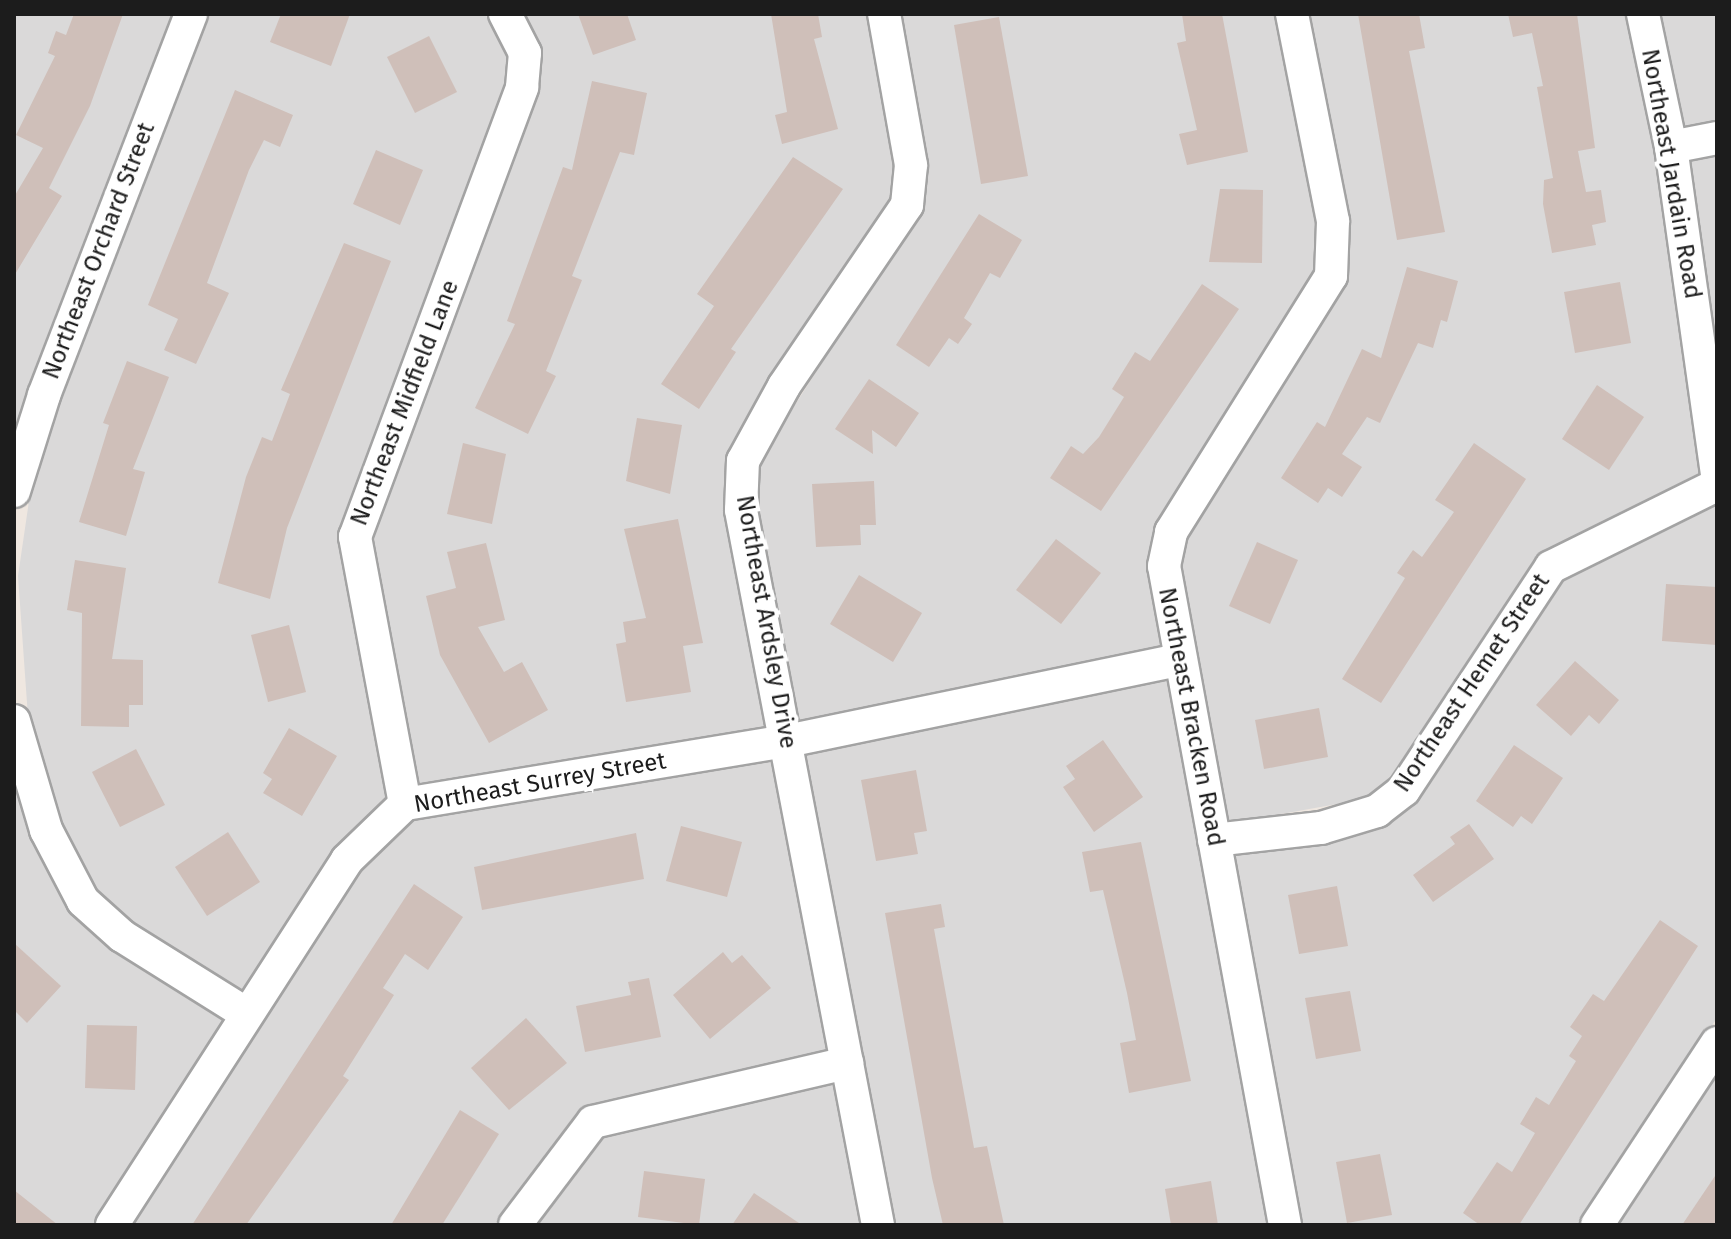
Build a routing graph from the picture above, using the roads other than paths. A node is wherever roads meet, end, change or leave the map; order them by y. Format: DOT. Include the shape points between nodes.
graph roads {
  1 [pos="191,14"];
  2 [pos="505,14"];
  3 [pos="884,14"];
  4 [pos="1292,14"];
  5 [pos="1643,14"];
  6 [pos="1717,138"];
  7 [pos="1671,147"];
  8 [pos="1717,476"];
  9 [pos="1717,485"];
  10 [pos="14,491"];
  11 [pos="1178,660"];
  12 [pos="14,721"];
  13 [pos="787,741"];
  14 [pos="405,804"];
  15 [pos="1214,840"];
  16 [pos="245,1013"];
  17 [pos="1717,1043"];
  18 [pos="847,1063"];
  19 [pos="112,1225"];
  20 [pos="515,1225"];
  21 [pos="878,1225"];
  22 [pos="1285,1225"];
  23 [pos="1597,1225"];
  1 -- 10 [label="street, Northeast Orchard Street" via="44,395"];
  2 -- 14 [label="street, Northeast Midfield Lane" via="525,53 522,87 355,537"];
  3 -- 13 [label="street, Northeast Ardsley Drive" via="911,165 907,205 784,386 743,461 741,510"];
  4 -- 11 [label="street, Northeast Bracken Road" via="1335,258 1311,317 1171,532 1164,566"];
  5 -- 7 [label="street, Northeast Jardain Road"];
  6 -- 7 [label="street"];
  7 -- 8 [label="street, Northeast Jardain Road"];
  9 -- 15 [label="street, Northeast Hemet Street" via="1551,567 1404,790 1377,811 1321,828"];
  11 -- 13 [label="street, Northeast Surrey Street"];
  11 -- 15 [label="street, Northeast Bracken Road"];
  12 -- 16 [label="street" via="46,830 83,901 122,936"];
  13 -- 14 [label="street, Northeast Surrey Street"];
  13 -- 18 [label="street, Northeast Ardsley Drive"];
  14 -- 16 [label="street, Northeast Surrey Street" via="347,860"];
  15 -- 22 [label="street, Northeast Bracken Road"];
  16 -- 19 [label="street, Northeast Surrey Street"];
  17 -- 23 [label="street"];
  18 -- 20 [label="street" via="593,1122"];
  18 -- 21 [label="street, Northeast Ardsley Drive"];
}
